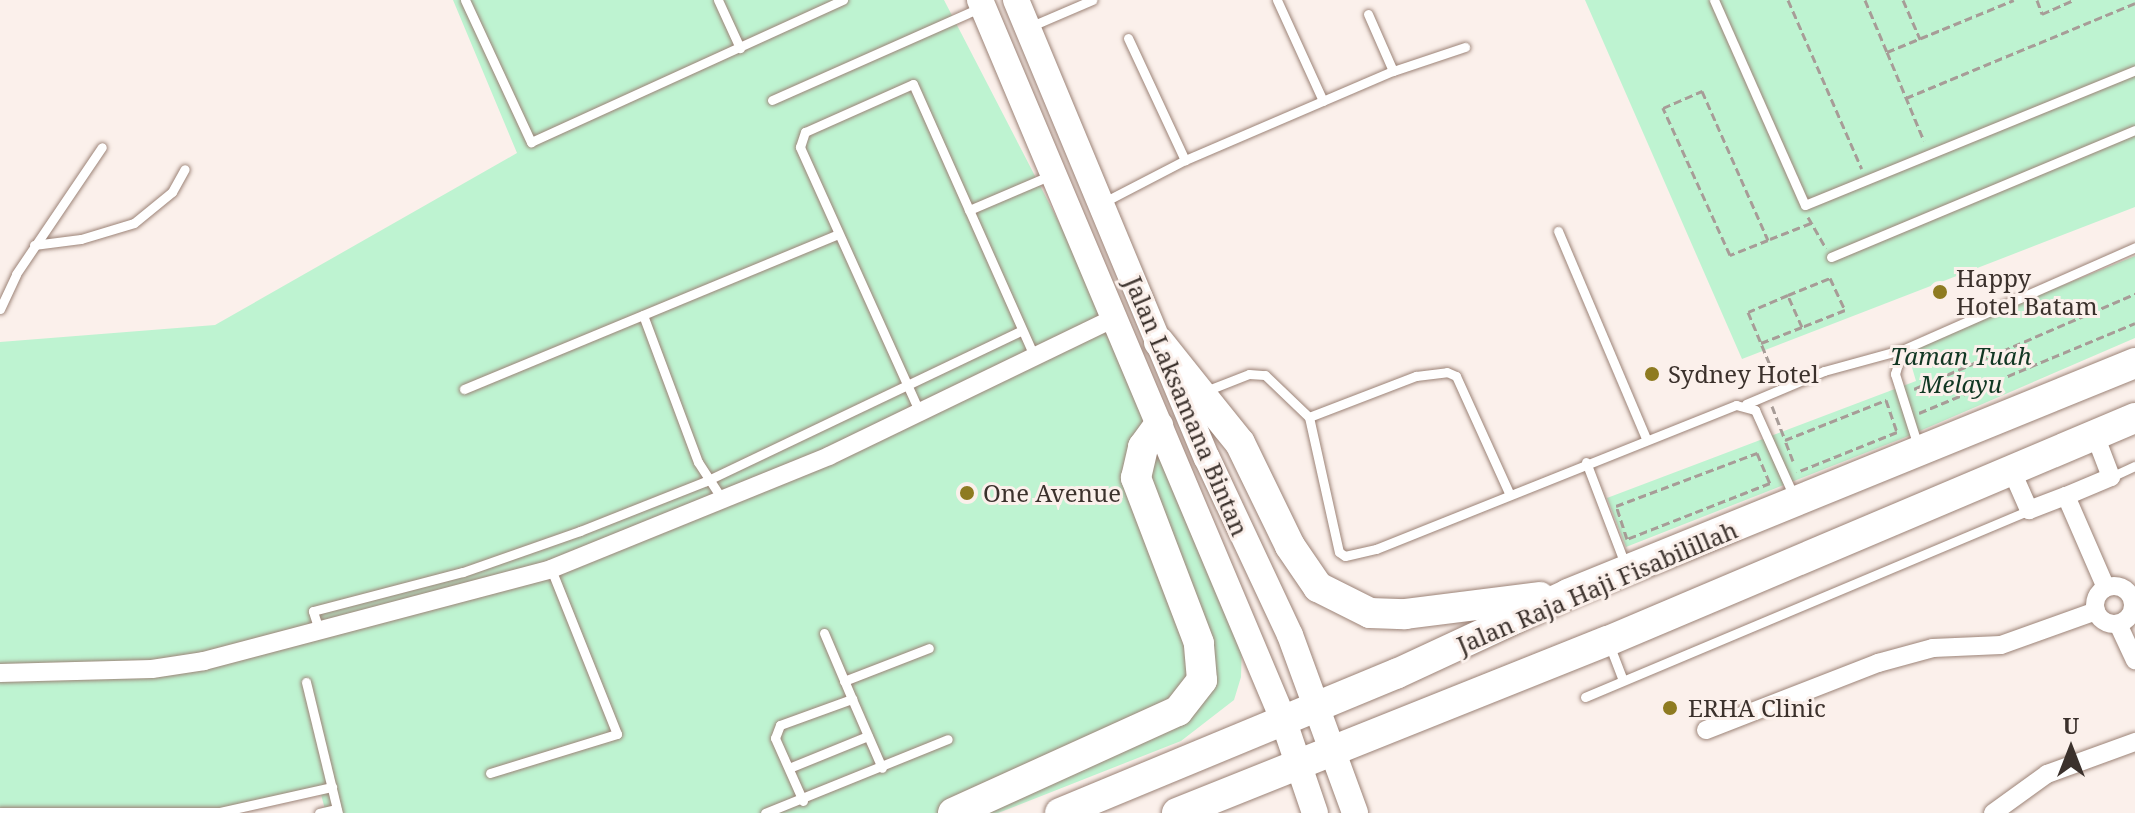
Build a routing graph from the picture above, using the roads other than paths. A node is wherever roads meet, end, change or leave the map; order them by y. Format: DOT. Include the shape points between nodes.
graph roads {
  1 [pos="465,0"];
  2 [pos="718,0"];
  3 [pos="843,0"];
  4 [pos="1016,0"];
  5 [pos="1092,0"];
  6 [pos="1277,0"];
  7 [pos="1714,0"];
  8 [pos="981,4"];
  9 [pos="1368,14"];
  10 [pos="1029,27"];
  11 [pos="1128,38"];
  12 [pos="1465,47"];
  13 [pos="740,48"];
  14 [pos="2135,70"];
  15 [pos="1393,71"];
  16 [pos="772,100"];
  17 [pos="1323,101"];
  18 [pos="2135,130"];
  19 [pos="102,147"];
  20 [pos="1185,160"];
  21 [pos="185,169"];
  22 [pos="1053,174"];
  23 [pos="1101,203"];
  24 [pos="969,210"];
  25 [pos="1558,231"];
  26 [pos="836,235"];
  27 [pos="34,245"];
  28 [pos="2135,247"];
  29 [pos="1831,257"];
  30 [pos="0,309"];
  31 [pos="643,315"];
  32 [pos="1112,319"];
  33 [pos="1022,330"];
  34 [pos="1159,342"];
  35 [pos="1902,350"];
  36 [pos="1034,356"];
  37 [pos="2135,363"];
  38 [pos="908,388"];
  39 [pos="464,389"];
  40 [pos="1200,393"];
  41 [pos="1746,404"];
  42 [pos="920,413"];
  43 [pos="1309,417"];
  44 [pos="2135,418"];
  45 [pos="1158,426"];
  46 [pos="2095,435"];
  47 [pos="1646,438"];
  48 [pos="1920,453"];
  49 [pos="1586,462"];
  50 [pos="2135,466"];
  51 [pos="2011,469"];
  52 [pos="2111,477"];
  53 [pos="706,481"];
  54 [pos="1509,493"];
  55 [pos="2066,496"];
  56 [pos="722,499"];
  57 [pos="1797,505"];
  58 [pos="2029,510"];
  59 [pos="580,531"];
  60 [pos="595,552"];
  61 [pos="551,569"];
  62 [pos="1627,570"];
  63 [pos="2106,588"];
  64 [pos="2132,593"];
  65 [pos="1568,594"];
  66 [pos="2096,611"];
  67 [pos="2118,624"];
  68 [pos="320,633"];
  69 [pos="824,633"];
  70 [pos="1608,641"];
  71 [pos="929,648"];
  72 [pos="2135,660"];
  73 [pos="0,673"];
  74 [pos="1623,680"];
  75 [pos="844,681"];
  76 [pos="306,682"];
  77 [pos="1585,697"];
  78 [pos="852,699"];
  79 [pos="1317,705"];
  80 [pos="1283,719"];
  81 [pos="1706,730"];
  82 [pos="868,736"];
  83 [pos="948,739"];
  84 [pos="2135,742"];
  85 [pos="1332,752"];
  86 [pos="1298,765"];
  87 [pos="789,768"];
  88 [pos="882,768"];
  89 [pos="490,773"];
  90 [pos="332,787"];
  91 [pos="803,801"];
  92 [pos="337,811"];
  93 [pos="0,812"];
  94 [pos="220,813"];
  95 [pos="319,813"];
  96 [pos="765,813"];
  97 [pos="953,813"];
  98 [pos="1060,813"];
  99 [pos="1177,813"];
  100 [pos="1315,813"];
  101 [pos="1355,813"];
  102 [pos="1993,813"];
  1 -- 13 [label="lane" via="531,142"];
  2 -- 13 [label="lane"];
  3 -- 13 [label="lane"];
  4 -- 10 [label="main road, Jalan Laksamana Bintan"];
  5 -- 10 [label="lane"];
  6 -- 17 [label="lane"];
  7 -- 14 [label="lane" via="1805,205"];
  8 -- 16 [label="lane"];
  8 -- 22 [label="main road, Jalan Laksamana Bintan"];
  9 -- 15 [label="lane"];
  10 -- 23 [label="main road, Jalan Laksamana Bintan"];
  11 -- 20 [label="lane"];
  12 -- 15 [label="lane"];
  15 -- 17 [label="lane"];
  17 -- 20 [label="lane"];
  18 -- 29 [label="lane"];
  19 -- 27 [label="lane"];
  20 -- 23 [label="lane"];
  21 -- 27 [label="lane" via="172,192 134,223 81,239"];
  22 -- 24 [label="lane"];
  22 -- 32 [label="main road, Jalan Laksamana Bintan"];
  23 -- 34 [label="main road, Jalan Laksamana Bintan"];
  24 -- 26 [label="lane" via="913,84 800,137"];
  24 -- 33 [label="lane"];
  25 -- 47 [label="lane"];
  26 -- 31 [label="lane"];
  26 -- 38 [label="lane"];
  27 -- 30 [label="lane"];
  28 -- 35 [label="lane"];
  31 -- 39 [label="lane"];
  31 -- 53 [label="lane"];
  32 -- 36 [label="street"];
  32 -- 45 [label="main road, Jalan Laksamana Bintan"];
  33 -- 36 [label="lane"];
  33 -- 38 [label="lane"];
  34 -- 40 [label="main road"];
  34 -- 79 [label="main road, Jalan Laksamana Bintan"];
  35 -- 41 [label="lane" via="1824,371"];
  35 -- 48 [label="lane" via="1895,374"];
  36 -- 42 [label="street"];
  37 -- 48 [label="main road, Jalan Raja Haji Fisabilillah"];
  38 -- 42 [label="lane"];
  38 -- 53 [label="lane"];
  40 -- 43 [label="lane" via="1249,374 1265,375"];
  40 -- 65 [label="main road" via="1240,443 1290,546 1318,587 1343,603 1370,613 1405,614"];
  41 -- 47 [label="lane"];
  41 -- 57 [label="lane" via="1759,415"];
  42 -- 56 [label="street"];
  43 -- 54 [label="lane" via="1416,376 1447,372 1456,376"];
  43 -- 54 [label="lane" via="1339,552 1345,556 1376,549"];
  44 -- 46 [label="main road, Jalan Raja Haji Fisabilillah"];
  45 -- 80 [label="main road, Jalan Laksamana Bintan"];
  45 -- 97 [label="main road" via="1143,447 1136,478 1199,643 1202,680 1178,711"];
  46 -- 51 [label="main road, Jalan Raja Haji Fisabilillah"];
  46 -- 52 [label="street"];
  47 -- 49 [label="lane"];
  48 -- 57 [label="main road, Jalan Raja Haji Fisabilillah"];
  49 -- 54 [label="lane"];
  49 -- 62 [label="lane"];
  50 -- 52 [label="lane"];
  51 -- 58 [label="street"];
  51 -- 70 [label="main road, Jalan Raja Haji Fisabilillah"];
  52 -- 55 [label="street"];
  53 -- 56 [label="lane"];
  53 -- 59 [label="lane"];
  55 -- 58 [label="street"];
  55 -- 63 [label="street"];
  56 -- 60 [label="street"];
  57 -- 62 [label="main road, Jalan Raja Haji Fisabilillah"];
  58 -- 74 [label="lane"];
  59 -- 60 [label="lane"];
  59 -- 68 [label="lane" via="463,572 313,611"];
  60 -- 61 [label="street"];
  61 -- 68 [label="street"];
  61 -- 89 [label="lane" via="617,734"];
  62 -- 65 [label="main road, Jalan Raja Haji Fisabilillah"];
  63 -- 64 [label="street"];
  63 -- 66 [label="street" via="2097,597"];
  64 -- 67 [label="street" via="2132,613"];
  65 -- 79 [label="main road, Jalan Raja Haji Fisabilillah"];
  66 -- 67 [label="street" via="2106,622"];
  66 -- 81 [label="street" via="2001,645 1933,648 1878,663"];
  67 -- 72 [label="street"];
  68 -- 73 [label="street" via="152,669"];
  69 -- 75 [label="lane"];
  70 -- 74 [label="lane"];
  70 -- 85 [label="main road, Jalan Raja Haji Fisabilillah"];
  71 -- 75 [label="lane"];
  74 -- 77 [label="lane"];
  75 -- 78 [label="lane"];
  76 -- 90 [label="lane"];
  78 -- 82 [label="lane"];
  78 -- 87 [label="lane" via="776,730"];
  79 -- 80 [label="main road, Jalan Raja Haji Fisabilillah"];
  79 -- 85 [label="main road, Jalan Laksamana Bintan"];
  80 -- 86 [label="main road, Jalan Laksamana Bintan"];
  80 -- 98 [label="main road, Jalan Raja Haji Fisabilillah"];
  82 -- 87 [label="lane"];
  82 -- 88 [label="lane"];
  83 -- 88 [label="lane"];
  84 -- 102 [label="street" via="2047,774"];
  85 -- 86 [label="main road, Jalan Raja Haji Fisabilillah"];
  85 -- 101 [label="main road, Jalan Laksamana Bintan"];
  86 -- 99 [label="main road, Jalan Raja Haji Fisabilillah"];
  86 -- 100 [label="main road, Jalan Laksamana Bintan"];
  87 -- 91 [label="lane"];
  88 -- 91 [label="lane"];
  90 -- 92 [label="lane"];
  90 -- 94 [label="lane"];
  91 -- 96 [label="lane"];
  92 -- 95 [label="lane"];
  93 -- 94 [label="lane"];
}
